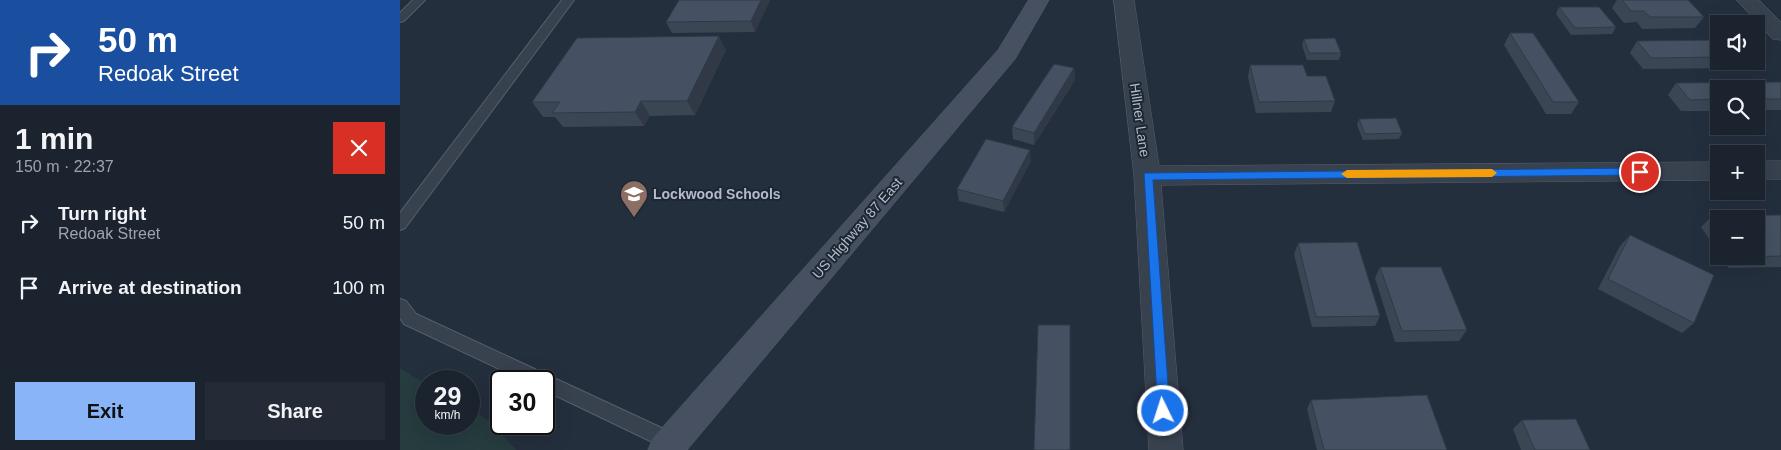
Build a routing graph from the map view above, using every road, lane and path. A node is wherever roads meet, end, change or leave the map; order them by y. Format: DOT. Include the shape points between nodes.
graph roads {
  1 [pos="419,0"];
  2 [pos="568,0"];
  3 [pos="1039,0"];
  4 [pos="1124,0"];
  5 [pos="1747,0"];
  6 [pos="400,20"];
  7 [pos="1781,34"];
  8 [pos="1765,170"];
  9 [pos="1781,170"];
  10 [pos="1710,171"];
  11 [pos="1147,176"];
  12 [pos="400,224"];
  13 [pos="400,306"];
  14 [pos="517,370"];
  15 [pos="555,388"];
  16 [pos="668,446"];
  17 [pos="1166,450"];
  1 -- 6 [label="lane"];
  2 -- 12 [label="lane"];
  3 -- 16 [label="street, US Highway 87 East" via="1007,54"];
  4 -- 11 [label="street, Hillner Lane"];
  5 -- 7 [label="street"];
  8 -- 9 [label="street"];
  10 -- 11 [label="street"];
  11 -- 17 [label="street, Hillner Lane"];
  13 -- 14 [label="lane" via="410,320"];
  15 -- 16 [label="lane"];
}
